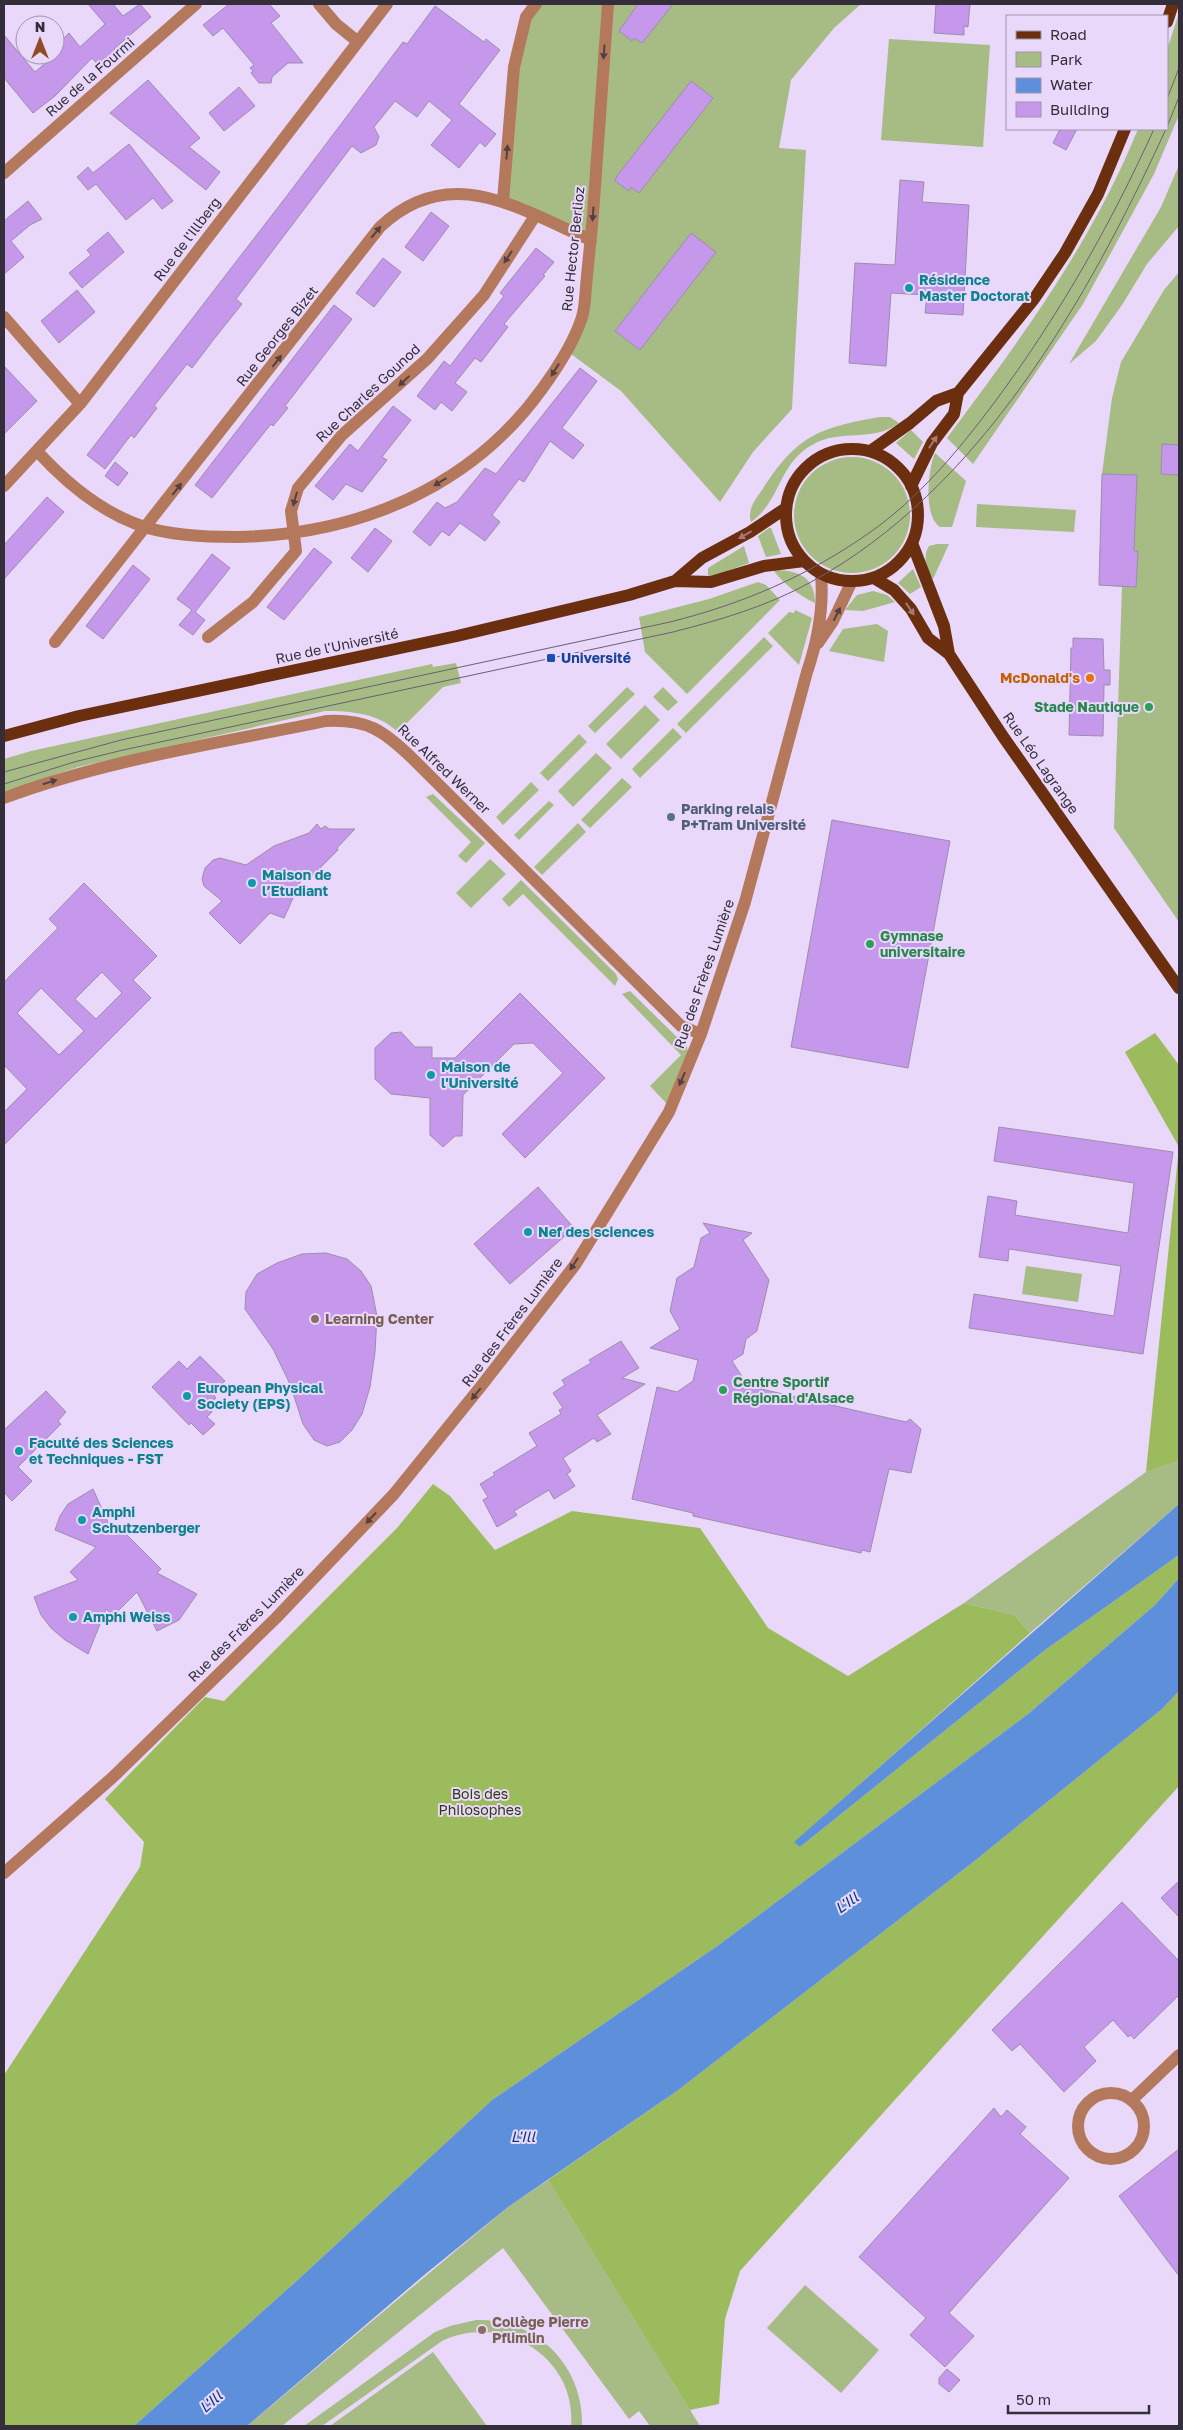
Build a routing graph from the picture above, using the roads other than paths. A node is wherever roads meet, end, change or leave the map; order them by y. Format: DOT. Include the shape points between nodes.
graph roads {
  1 [pos="196,4"];
  2 [pos="319,4"];
  3 [pos="387,4"];
  4 [pos="536,4"];
  5 [pos="608,4"];
  6 [pos="1173,4"];
  7 [pos="1168,19"];
  8 [pos="356,41"];
  9 [pos="1125,130"];
  10 [pos="4,173"];
  11 [pos="503,201"];
  12 [pos="535,216"];
  13 [pos="591,240"];
  14 [pos="4,317"];
  15 [pos="958,393"];
  16 [pos="80,404"];
  17 [pos="872,450"];
  18 [pos="36,451"];
  19 [pos="4,486"];
  20 [pos="912,486"];
  21 [pos="786,508"];
  22 [pos="147,528"];
  23 [pos="294,533"];
  24 [pos="912,543"];
  25 [pos="804,561"];
  26 [pos="821,574"];
  27 [pos="874,578"];
  28 [pos="675,581"];
  29 [pos="852,581"];
  30 [pos="208,637"];
  31 [pos="55,642"];
  32 [pos="816,645"];
  33 [pos="949,654"];
  34 [pos="4,736"];
  35 [pos="4,798"];
  36 [pos="1179,988"];
  37 [pos="701,1034"];
  38 [pos="4,1873"];
  39 [pos="1179,2055"];
  40 [pos="1132,2100"];
  1 -- 10 [label="street, Rue de la Fourmi"];
  2 -- 8 [label="street"];
  3 -- 8 [label="street, Rue de l'Illberg"];
  11 -- 4 [label="street, one-way" via="514,67 526,17"];
  5 -- 13 [label="street, Rue Hector Berlioz, one-way"];
  6 -- 7 [label="main road"];
  8 -- 16 [label="street, Rue de l'Illberg"];
  9 -- 15 [label="main road" via="1098,194 1065,254 1034,299"];
  11 -- 12 [label="street, Rue Georges Bizet"];
  22 -- 11 [label="street, Rue Georges Bizet, one-way" via="380,227 407,206 428,198 478,194"];
  12 -- 13 [label="street, Rue Georges Bizet"];
  12 -- 23 [label="street, Rue Charles Gounod, one-way" via="484,295 427,359 342,435 298,488 291,511"];
  13 -- 23 [label="street, Rue Hector Berlioz, one-way" via="583,315 567,351 524,413 461,469 437,485 383,511 330,528"];
  14 -- 16 [label="street"];
  15 -- 17 [label="main road" via="936,401"];
  20 -- 15 [label="main road, one-way" via="932,443 954,414"];
  16 -- 18 [label="street, Rue de l'Illberg"];
  17 -- 20 [label="main road" via="898,467"];
  17 -- 21 [label="main road" via="838,450 819,458 802,471 791,488"];
  18 -- 19 [label="street, Rue de l'Illberg"];
  18 -- 22 [label="street, Rue Hector Berlioz" via="83,494 114,514"];
  20 -- 24 [label="main road" via="918,520"];
  21 -- 25 [label="main road" via="789,537"];
  21 -- 28 [label="main road, Rue de l'Université, one-way" via="702,558"];
  22 -- 23 [label="street, Rue Hector Berlioz" via="171,534 222,537"];
  22 -- 31 [label="street, Rue Georges Bizet"];
  23 -- 30 [label="street, Rue Charles Gounod" via="296,552 253,602"];
  24 -- 27 [label="main road" via="896,564"];
  24 -- 33 [label="main road" via="944,626"];
  25 -- 26 [label="main road"];
  25 -- 28 [label="main road, Rue de l'Université" via="764,566 711,582"];
  26 -- 29 [label="main road"];
  26 -- 32 [label="street, Rue des Frères Lumière" via="823,597"];
  27 -- 29 [label="main road"];
  27 -- 33 [label="main road, one-way" via="894,590 911,609 928,638"];
  28 -- 34 [label="main road, Rue de l'Université" via="466,634 79,716"];
  32 -- 29 [label="street, Rue des Frères Lumière, one-way" via="833,621"];
  32 -- 37 [label="street, Rue des Frères Lumière" via="745,902"];
  33 -- 36 [label="main road, Rue Léo Lagrange"];
  35 -- 37 [label="street, Rue Alfred Werner, one-way" via="48,781 326,720 348,720 376,728 385,732 412,758 681,1026"];
  37 -- 38 [label="street, Rue des Frères Lumière, one-way" via="668,1112 575,1264 414,1471 276,1618 113,1777"];
  39 -- 40 [label="street"];
  40 -- 40 [label="street" via="1112,2092 1102,2094 1084,2106 1078,2126 1080,2137 1094,2154 1104,2158 1126,2155 1141,2140 1144,2118"];
}
